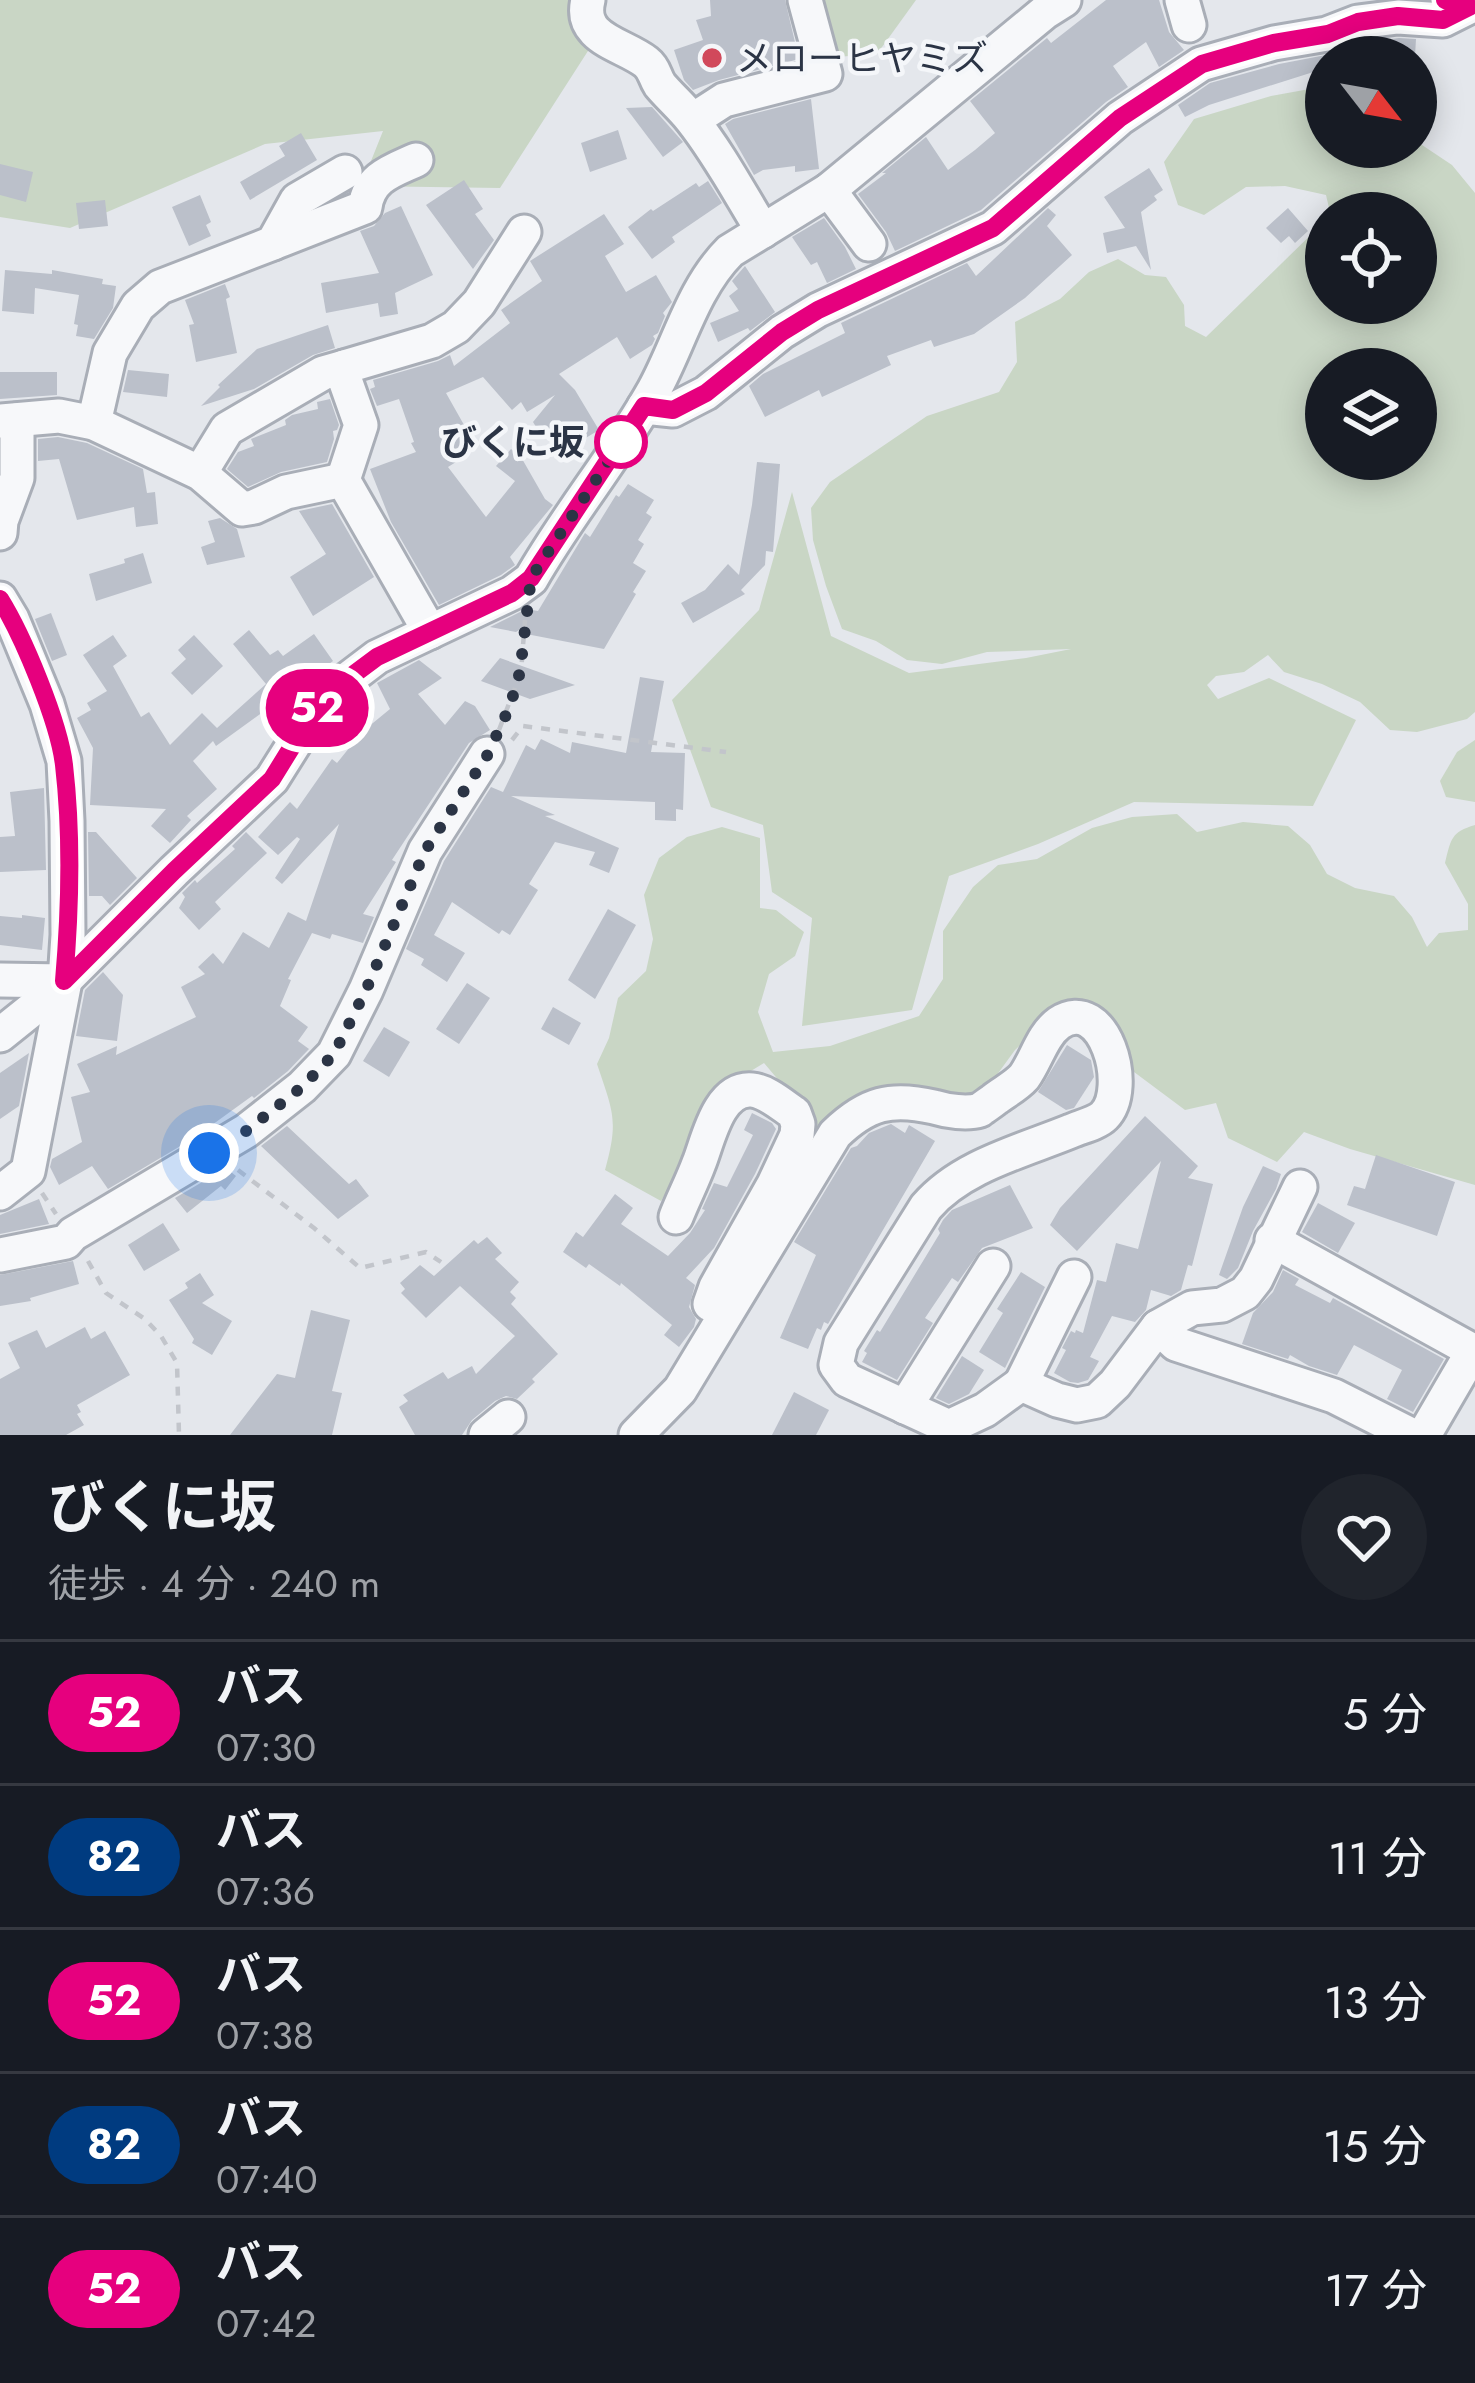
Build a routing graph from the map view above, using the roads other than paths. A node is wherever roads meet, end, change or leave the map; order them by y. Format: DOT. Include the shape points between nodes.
graph roads {
  1 [pos="588,0"];
  2 [pos="806,0"];
  3 [pos="1064,0"];
  4 [pos="1463,5"];
  5 [pos="693,120"];
  6 [pos="416,160"];
  7 [pos="345,172"];
  8 [pos="830,190"];
  9 [pos="763,231"];
  10 [pos="524,232"];
  11 [pos="273,243"];
  12 [pos="869,244"];
  13 [pos="344,368"];
  14 [pos="644,406"];
  15 [pos="8,420"];
  16 [pos="94,422"];
  17 [pos="200,473"];
  18 [pos="343,480"];
  19 [pos="0,533"];
  20 [pos="0,599"];
  21 [pos="430,632"];
  22 [pos="488,754"];
  23 [pos="0,980"];
  24 [pos="64,981"];
  25 [pos="0,1035"];
  26 [pos="1300,1186"];
  27 [pos="0,1193"];
  28 [pos="676,1217"];
  29 [pos="1272,1240"];
  30 [pos="0,1255"];
  31 [pos="994,1266"];
  32 [pos="1074,1277"];
  33 [pos="720,1325"];
  34 [pos="1158,1327"];
  35 [pos="1474,1351"];
  36 [pos="1021,1384"];
  37 [pos="904,1407"];
  38 [pos="636,1435"];
  39 [pos="1411,1435"];
  40 [pos="1424,1435"];
  1 -- 5 [label="street" via="595,32 644,60"];
  2 -- 5 [label="street" via="825,74 724,100"];
  3 -- 8 [label="street"];
  4 -- 14 [label="street" via="1443,20 1358,22 1202,64 1120,118 993,228 818,310 689,402 673,410"];
  5 -- 9 [label="street"];
  6 -- 11 [label="street" via="374,182 365,207"];
  7 -- 11 [label="street" via="297,200"];
  8 -- 9 [label="street"];
  8 -- 12 [label="street"];
  9 -- 14 [label="street" via="718,263"];
  10 -- 13 [label="street" via="456,327"];
  11 -- 16 [label="street" via="160,287 138,306 110,353"];
  13 -- 17 [label="street" via="227,429"];
  13 -- 18 [label="street" via="361,425"];
  14 -- 21 [label="street" via="531,578"];
  15 -- 16 [label="street"];
  15 -- 19 [label="street" via="17,478"];
  16 -- 17 [label="street"];
  17 -- 18 [label="street" via="242,509"];
  18 -- 21 [label="street"];
  20 -- 24 [label="street" via="64,760"];
  21 -- 24 [label="street" via="377,657 322,698 272,779"];
  22 -- 30 [label="street" via="425,851 334,1054 302,1087 246,1131 66,1242"];
  23 -- 24 [label="street"];
  24 -- 25 [label="street"];
  24 -- 27 [label="street" via="28,1172"];
  26 -- 29 [label="street"];
  28 -- 33 [label="street" via="724,1103 756,1090 794,1113 797,1135 716,1287 709,1309"];
  29 -- 34 [label="street" via="1245,1293"];
  29 -- 35 [label="street"];
  31 -- 37 [label="street"];
  32 -- 36 [label="street"];
  33 -- 37 [label="street" via="835,1133 854,1115 882,1102 980,1109 1021,1080 1060,1023 1089,1020 1104,1034 1115,1073 1117,1093 1103,1117 942,1189 841,1343 836,1365 847,1380"];
  33 -- 38 [label="street" via="680,1390"];
  34 -- 36 [label="street" via="1097,1401 1077,1405"];
  34 -- 39 [label="street" via="1176,1344 1334,1396"];
  35 -- 40 [label="street"];
  36 -- 37 [label="street" via="950,1427"];
}
